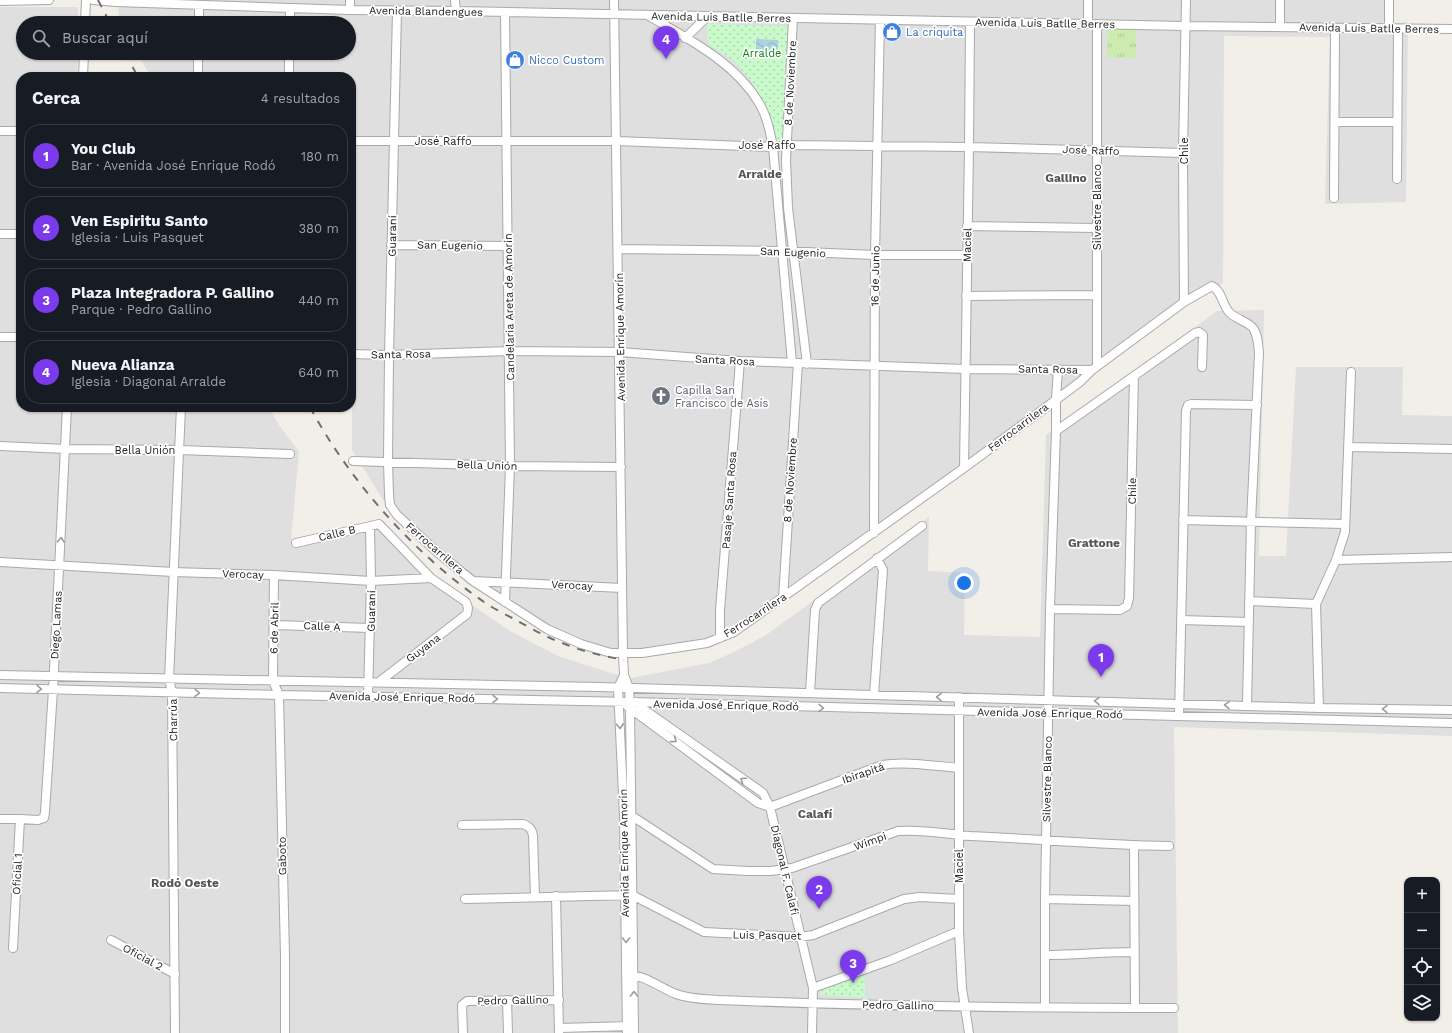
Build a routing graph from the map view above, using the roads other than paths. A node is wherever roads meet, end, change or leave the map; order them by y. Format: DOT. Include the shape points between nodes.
graph roads {
  1 [pos="49,0"];
  2 [pos="86,0"];
  3 [pos="93,0"];
  4 [pos="350,0"];
  5 [pos="455,0"];
  6 [pos="614,0"];
  7 [pos="1088,0"];
  8 [pos="1186,0"];
  9 [pos="1280,0"];
  10 [pos="1389,0"];
  11 [pos="0,1"];
  12 [pos="116,1"];
  13 [pos="200,5"];
  14 [pos="290,8"];
  15 [pos="350,10"];
  16 [pos="397,11"];
  17 [pos="456,11"];
  18 [pos="505,12"];
  19 [pos="615,14"];
  20 [pos="648,15"];
  21 [pos="85,16"];
  22 [pos="199,16"];
  23 [pos="290,16"];
  24 [pos="708,16"];
  25 [pos="793,18"];
  26 [pos="880,20"];
  27 [pos="970,22"];
  28 [pos="1092,24"];
  29 [pos="1185,26"];
  30 [pos="1280,28"];
  31 [pos="1335,28"];
  32 [pos="1389,29"];
  33 [pos="1398,29"];
  34 [pos="1452,29"];
  35 [pos="685,38"];
  36 [pos="84,60"];
  37 [pos="198,60"];
  38 [pos="289,60"];
  39 [pos="83,72"];
  40 [pos="198,72"];
  41 [pos="289,72"];
  42 [pos="1334,122"];
  43 [pos="1397,122"];
  44 [pos="0,131"];
  45 [pos="16,131"];
  46 [pos="356,141"];
  47 [pos="394,141"];
  48 [pos="507,141"];
  49 [pos="617,141"];
  50 [pos="787,145"];
  51 [pos="773,147"];
  52 [pos="878,147"];
  53 [pos="969,147"];
  54 [pos="1097,150"];
  55 [pos="1183,153"];
  56 [pos="1397,179"];
  57 [pos="1334,198"];
  58 [pos="967,226"];
  59 [pos="1096,228"];
  60 [pos="0,234"];
  61 [pos="16,234"];
  62 [pos="391,245"];
  63 [pos="508,246"];
  64 [pos="618,249"];
  65 [pos="783,252"];
  66 [pos="793,252"];
  67 [pos="875,255"];
  68 [pos="967,255"];
  69 [pos="1096,295"];
  70 [pos="966,296"];
  71 [pos="1184,302"];
  72 [pos="0,337"];
  73 [pos="16,337"];
  74 [pos="510,351"];
  75 [pos="620,352"];
  76 [pos="356,354"];
  77 [pos="389,355"];
  78 [pos="740,361"];
  79 [pos="795,363"];
  80 [pos="807,364"];
  81 [pos="874,366"];
  82 [pos="1202,367"];
  83 [pos="1094,368"];
  84 [pos="965,369"];
  85 [pos="1058,369"];
  86 [pos="1351,372"];
  87 [pos="1134,376"];
  88 [pos="1056,399"];
  89 [pos="1257,405"];
  90 [pos="67,412"];
  91 [pos="181,412"];
  92 [pos="1056,432"];
  93 [pos="0,446"];
  94 [pos="1349,448"];
  95 [pos="66,449"];
  96 [pos="1452,449"];
  97 [pos="180,450"];
  98 [pos="290,454"];
  99 [pos="353,461"];
  100 [pos="388,462"];
  101 [pos="510,466"];
  102 [pos="621,467"];
  103 [pos="964,468"];
  104 [pos="1183,520"];
  105 [pos="1251,522"];
  106 [pos="1345,524"];
  107 [pos="370,526"];
  108 [pos="922,526"];
  109 [pos="874,533"];
  110 [pos="296,543"];
  111 [pos="1452,557"];
  112 [pos="877,558"];
  113 [pos="1336,560"];
  114 [pos="0,562"];
  115 [pos="60,566"];
  116 [pos="173,572"];
  117 [pos="274,575"];
  118 [pos="431,578"];
  119 [pos="473,581"];
  120 [pos="371,582"];
  121 [pos="505,582"];
  122 [pos="622,588"];
  123 [pos="783,598"];
  124 [pos="1249,601"];
  125 [pos="505,602"];
  126 [pos="1316,604"];
  127 [pos="1050,609"];
  128 [pos="1181,620"];
  129 [pos="1249,622"];
  130 [pos="274,625"];
  131 [pos="371,628"];
  132 [pos="720,638"];
  133 [pos="623,654"];
  134 [pos="0,674"];
  135 [pos="624,675"];
  136 [pos="53,676"];
  137 [pos="168,679"];
  138 [pos="273,681"];
  139 [pos="369,681"];
  140 [pos="379,682"];
  141 [pos="0,688"];
  142 [pos="618,688"];
  143 [pos="53,690"];
  144 [pos="172,692"];
  145 [pos="810,693"];
  146 [pos="279,695"];
  147 [pos="874,695"];
  148 [pos="368,697"];
  149 [pos="959,698"];
  150 [pos="631,699"];
  151 [pos="1048,700"];
  152 [pos="619,702"];
  153 [pos="1180,703"];
  154 [pos="1247,705"];
  155 [pos="1292,707"];
  156 [pos="1319,708"];
  157 [pos="1402,709"];
  158 [pos="1452,710"];
  159 [pos="959,711"];
  160 [pos="1048,713"];
  161 [pos="1179,716"];
  162 [pos="1293,720"];
  163 [pos="1403,722"];
  164 [pos="1452,723"];
  165 [pos="959,768"];
  166 [pos="770,807"];
  167 [pos="628,816"];
  168 [pos="0,819"];
  169 [pos="20,820"];
  170 [pos="462,825"];
  171 [pos="959,835"];
  172 [pos="1046,840"];
  173 [pos="1134,846"];
  174 [pos="1169,846"];
  175 [pos="785,870"];
  176 [pos="628,894"];
  177 [pos="556,896"];
  178 [pos="536,897"];
  179 [pos="465,899"];
  180 [pos="959,899"];
  181 [pos="1045,900"];
  182 [pos="1134,901"];
  183 [pos="959,931"];
  184 [pos="800,937"];
  185 [pos="110,940"];
  186 [pos="13,948"];
  187 [pos="1134,952"];
  188 [pos="1045,955"];
  189 [pos="175,974"];
  190 [pos="630,975"];
  191 [pos="813,988"];
  192 [pos="507,1000"];
  193 [pos="558,1000"];
  194 [pos="813,1004"];
  195 [pos="965,1006"];
  196 [pos="1045,1007"];
  197 [pos="1135,1008"];
  198 [pos="1174,1008"];
  199 [pos="630,1029"];
  200 [pos="559,1031"];
  201 [pos="174,1033"];
  202 [pos="285,1033"];
  203 [pos="463,1033"];
  204 [pos="508,1033"];
  205 [pos="812,1033"];
  206 [pos="969,1033"];
  1 -- 11 [label="street"];
  2 -- 21 [label="street"];
  3 -- 12 [label="street, Avenida Blandengues"];
  4 -- 15 [label="street"];
  5 -- 17 [label="street"];
  6 -- 19 [label="street, Avenida Enrique Amorín"];
  7 -- 28 [label="street, Silvestre Blanco"];
  8 -- 29 [label="street, Chile"];
  9 -- 30 [label="street"];
  10 -- 32 [label="street"];
  12 -- 13 [label="street, Avenida Blandengues"];
  13 -- 14 [label="street, Avenida Blandengues"];
  13 -- 22 [label="street"];
  14 -- 15 [label="street, Avenida Blandengues"];
  14 -- 23 [label="street"];
  15 -- 16 [label="street, Avenida Blandengues"];
  16 -- 17 [label="street, Avenida Blandengues"];
  16 -- 47 [label="street, Guaraní"];
  17 -- 18 [label="street, Avenida Blandengues"];
  18 -- 19 [label="street, Avenida Blandengues"];
  18 -- 48 [label="street, Candelaria Areta de Amorín"];
  19 -- 20 [label="street, Avenida Luis Batlle Berres"];
  19 -- 49 [label="street, Avenida Enrique Amorín"];
  20 -- 24 [label="street, Avenida Luis Batlle Berres"];
  20 -- 35 [label="street, 8 de Noviembre"];
  24 -- 25 [label="street, Avenida Luis Batlle Berres"];
  24 -- 35 [label="street"];
  25 -- 26 [label="street, Avenida Luis Batlle Berres"];
  25 -- 50 [label="street, 8 de Noviembre"];
  26 -- 27 [label="street, Avenida Luis Batlle Berres"];
  26 -- 52 [label="street, 16 de Junio"];
  27 -- 28 [label="street, Avenida Luis Batlle Berres"];
  27 -- 53 [label="street, Maciel"];
  28 -- 29 [label="street, Avenida Luis Batlle Berres"];
  28 -- 54 [label="street, Silvestre Blanco"];
  29 -- 30 [label="street, Avenida Luis Batlle Berres"];
  29 -- 55 [label="street, Chile"];
  30 -- 31 [label="street, Avenida Luis Batlle Berres"];
  31 -- 32 [label="street, Avenida Luis Batlle Berres"];
  31 -- 42 [label="street"];
  32 -- 33 [label="street, Avenida Luis Batlle Berres"];
  33 -- 34 [label="street, Avenida Luis Batlle Berres"];
  33 -- 43 [label="street"];
  35 -- 51 [label="street, 8 de Noviembre" via="726,66 747,86 760,103"];
  36 -- 39 [label="street"];
  37 -- 40 [label="street"];
  38 -- 41 [label="street"];
  42 -- 43 [label="street"];
  42 -- 57 [label="street"];
  43 -- 56 [label="street"];
  44 -- 45 [label="street"];
  46 -- 47 [label="street, José Raffo"];
  47 -- 48 [label="street, José Raffo"];
  47 -- 62 [label="street, Guaraní"];
  48 -- 49 [label="street, José Raffo"];
  48 -- 63 [label="street, Candelaria Areta de Amorín"];
  49 -- 51 [label="street, José Raffo"];
  49 -- 64 [label="street, Avenida Enrique Amorín"];
  50 -- 51 [label="street, José Raffo"];
  50 -- 52 [label="street, José Raffo"];
  50 -- 66 [label="street, 8 de Noviembre" via="788,208"];
  51 -- 65 [label="street, 8 de Noviembre"];
  52 -- 53 [label="street, José Raffo"];
  52 -- 67 [label="street, 16 de Junio"];
  53 -- 54 [label="street, José Raffo"];
  53 -- 58 [label="street, Maciel"];
  54 -- 55 [label="street, José Raffo"];
  54 -- 59 [label="street, Silvestre Blanco"];
  55 -- 71 [label="street, Chile"];
  58 -- 59 [label="street"];
  58 -- 68 [label="street, Maciel"];
  59 -- 69 [label="street, Silvestre Blanco"];
  60 -- 61 [label="street"];
  62 -- 63 [label="street, San Eugenio"];
  62 -- 77 [label="street, Guaraní"];
  63 -- 74 [label="street, Candelaria Areta de Amorín"];
  64 -- 65 [label="street, San Eugenio"];
  64 -- 75 [label="street, Avenida Enrique Amorín"];
  65 -- 66 [label="street, San Eugenio"];
  65 -- 79 [label="street, 8 de Noviembre"];
  66 -- 67 [label="street, San Eugenio"];
  66 -- 80 [label="street, 8 de Noviembre"];
  67 -- 68 [label="street, San Eugenio"];
  67 -- 81 [label="street, 16 de Junio"];
  68 -- 70 [label="street, Maciel"];
  69 -- 70 [label="street"];
  69 -- 83 [label="street, Silvestre Blanco"];
  70 -- 84 [label="street, Maciel"];
  71 -- 83 [label="street, Ferrocarrilera"];
  71 -- 89 [label="street, Ferrocarrilera" via="1212,286 1221,295 1225,307 1231,314 1253,328 1259,353"];
  72 -- 73 [label="street"];
  74 -- 75 [label="street, Santa Rosa"];
  74 -- 77 [label="street, Santa Rosa"];
  74 -- 101 [label="street, Candelaria Areta de Amorín"];
  75 -- 78 [label="street, Santa Rosa"];
  75 -- 102 [label="street, Avenida Enrique Amorín"];
  76 -- 77 [label="street, Santa Rosa"];
  77 -- 100 [label="street, Guaraní"];
  78 -- 79 [label="street, Santa Rosa"];
  78 -- 132 [label="street, Pasaje Santa Rosa" via="720,610"];
  79 -- 80 [label="street, Santa Rosa"];
  79 -- 123 [label="street, 8 de Noviembre"];
  80 -- 81 [label="street, Santa Rosa"];
  81 -- 84 [label="street, Santa Rosa"];
  81 -- 109 [label="street, 16 de Junio"];
  82 -- 87 [label="street" via="1203,335 1199,332"];
  83 -- 85 [label="street, Santa Rosa"];
  83 -- 88 [label="street, Ferrocarrilera"];
  84 -- 85 [label="street, Santa Rosa"];
  84 -- 103 [label="street, Maciel"];
  85 -- 88 [label="street, Silvestre Blanco"];
  86 -- 94 [label="street"];
  87 -- 92 [label="street"];
  87 -- 127 [label="street, Chile" via="1127,606 1120,610"];
  88 -- 92 [label="street, Silvestre Blanco"];
  88 -- 103 [label="street, Ferrocarrilera"];
  89 -- 104 [label="street" via="1188,405"];
  89 -- 105 [label="street"];
  90 -- 95 [label="street, Diego Lamas"];
  91 -- 97 [label="street, Charrúa"];
  92 -- 127 [label="street, Silvestre Blanco"];
  93 -- 95 [label="street, Bella Unión"];
  94 -- 96 [label="street"];
  94 -- 106 [label="street"];
  95 -- 97 [label="street, Bella Unión"];
  115 -- 95 [label="street, Diego Lamas, one-way"];
  97 -- 98 [label="street, Bella Unión"];
  97 -- 116 [label="street, Charrúa"];
  99 -- 100 [label="street, Bella Unión"];
  100 -- 101 [label="street, Bella Unión"];
  100 -- 119 [label="street, Ferrocarrilera" via="388,495 390,505 397,515"];
  101 -- 102 [label="street, Bella Unión"];
  101 -- 121 [label="street, Candelaria Areta de Amorín"];
  102 -- 122 [label="street, Avenida Enrique Amorín"];
  103 -- 109 [label="street, Ferrocarrilera"];
  104 -- 105 [label="street"];
  104 -- 128 [label="street"];
  105 -- 106 [label="street"];
  105 -- 124 [label="street"];
  106 -- 113 [label="street"];
  107 -- 110 [label="street, Calle B"];
  107 -- 118 [label="street, Calle B" via="379,524"];
  107 -- 120 [label="street, Guaraní"];
  108 -- 112 [label="street"];
  109 -- 123 [label="street, Ferrocarrilera"];
  111 -- 113 [label="street"];
  112 -- 145 [label="street" via="818,603 815,610"];
  112 -- 147 [label="street" via="883,570"];
  113 -- 126 [label="street"];
  114 -- 115 [label="street, Verocay"];
  115 -- 116 [label="street, Verocay"];
  115 -- 136 [label="street, Diego Lamas"];
  116 -- 117 [label="street, Verocay"];
  116 -- 137 [label="street, Charrúa"];
  117 -- 120 [label="street, Verocay"];
  117 -- 130 [label="street, 6 de Abril"];
  118 -- 120 [label="street, Verocay"];
  118 -- 140 [label="street, Guyana" via="466,602 467,614"];
  119 -- 121 [label="street, Verocay"];
  119 -- 125 [label="street, Ferrocarrilera"];
  120 -- 131 [label="street, Guaraní"];
  121 -- 122 [label="street, Verocay"];
  121 -- 125 [label="street, Candelaria Areta de Amorín"];
  122 -- 133 [label="street, Avenida Enrique Amorín"];
  123 -- 132 [label="street, Ferrocarrilera" via="734,632"];
  124 -- 126 [label="street"];
  124 -- 129 [label="street"];
  125 -- 133 [label="street, Ferrocarrilera" via="547,629 581,644 603,652"];
  126 -- 156 [label="street"];
  127 -- 151 [label="street, Silvestre Blanco"];
  128 -- 129 [label="street"];
  128 -- 153 [label="street"];
  129 -- 154 [label="street"];
  130 -- 131 [label="street, Calle A"];
  130 -- 138 [label="street, 6 de Abril"];
  131 -- 139 [label="street, Guaraní"];
  132 -- 133 [label="street, Ferrocarrilera" via="707,643"];
  133 -- 135 [label="street, Avenida Enrique Amorín"];
  134 -- 136 [label="street, Avenida José Enrique Rodó"];
  135 -- 142 [label="street, Avenida Enrique Amorín"];
  135 -- 150 [label="street, Avenida Enrique Amorín"];
  136 -- 137 [label="street, Avenida José Enrique Rodó"];
  136 -- 143 [label="street, Diego Lamas"];
  137 -- 138 [label="street, Avenida José Enrique Rodó"];
  137 -- 144 [label="street, Charrúa"];
  138 -- 139 [label="street, Avenida José Enrique Rodó"];
  138 -- 146 [label="street, Gaboto"];
  139 -- 140 [label="street, Avenida José Enrique Rodó"];
  139 -- 148 [label="street, Guaraní"];
  140 -- 142 [label="street, Avenida José Enrique Rodó"];
  141 -- 143 [label="street, Avenida José Enrique Rodó, one-way"];
  142 -- 150 [label="street, Avenida José Enrique Rodó"];
  142 -- 152 [label="street, Avenida Enrique Amorín"];
  143 -- 144 [label="street, Avenida José Enrique Rodó"];
  143 -- 169 [label="street, Diego Lamas" via="44,818"];
  144 -- 146 [label="street, Avenida José Enrique Rodó, one-way"];
  144 -- 189 [label="street, Charrúa"];
  145 -- 147 [label="street, Avenida José Enrique Rodó"];
  145 -- 150 [label="street, Avenida José Enrique Rodó"];
  146 -- 148 [label="street, Avenida José Enrique Rodó"];
  146 -- 202 [label="street, Gaboto"];
  149 -- 147 [label="street, Avenida José Enrique Rodó, one-way"];
  148 -- 152 [label="street, Avenida José Enrique Rodó, one-way"];
  149 -- 151 [label="street, Avenida José Enrique Rodó"];
  149 -- 159 [label="street, Maciel"];
  150 -- 152 [label="street"];
  150 -- 159 [label="street, Avenida José Enrique Rodó, one-way"];
  150 -- 166 [label="street" via="758,803"];
  150 -- 167 [label="street, Avenida Enrique Amorín"];
  153 -- 151 [label="street, Avenida José Enrique Rodó, one-way"];
  151 -- 160 [label="street, Silvestre Blanco"];
  152 -- 167 [label="street, Avenida Enrique Amorín, one-way"];
  154 -- 153 [label="street, Avenida José Enrique Rodó, one-way"];
  153 -- 161 [label="street"];
  154 -- 155 [label="street, Avenida José Enrique Rodó"];
  155 -- 156 [label="street, Avenida José Enrique Rodó"];
  155 -- 162 [label="street"];
  157 -- 156 [label="street, Avenida José Enrique Rodó, one-way"];
  157 -- 158 [label="street, Avenida José Enrique Rodó"];
  157 -- 163 [label="street"];
  159 -- 160 [label="street, Avenida José Enrique Rodó"];
  159 -- 165 [label="street, Maciel"];
  160 -- 161 [label="street, Avenida José Enrique Rodó"];
  160 -- 172 [label="street, Silvestre Blanco"];
  161 -- 162 [label="street, Avenida José Enrique Rodó"];
  162 -- 163 [label="street, Avenida José Enrique Rodó"];
  163 -- 164 [label="street, Avenida José Enrique Rodó"];
  165 -- 166 [label="street, Ibirapitá" via="882,765"];
  165 -- 171 [label="street, Maciel"];
  166 -- 175 [label="street, Diagonal F. Calafi"];
  167 -- 175 [label="street, Wimpi" via="713,869 748,872"];
  167 -- 176 [label="street, Avenida Enrique Amorín"];
  168 -- 169 [label="street"];
  169 -- 186 [label="street, Oficial 1"];
  170 -- 178 [label="street" via="529,826 534,836"];
  171 -- 172 [label="street, Wimpi"];
  171 -- 175 [label="street, Wimpi" via="898,831"];
  171 -- 180 [label="street, Maciel"];
  172 -- 173 [label="street, Wimpi"];
  172 -- 181 [label="street, Silvestre Blanco"];
  173 -- 174 [label="street, Wimpi"];
  173 -- 182 [label="street"];
  175 -- 184 [label="street, Diagonal F. Calafi"];
  176 -- 177 [label="street"];
  176 -- 184 [label="street, Luis Pasquet" via="704,932"];
  176 -- 190 [label="street, Avenida Enrique Amorín"];
  177 -- 178 [label="street"];
  177 -- 193 [label="street"];
  178 -- 179 [label="street"];
  180 -- 183 [label="street, Maciel"];
  180 -- 184 [label="street, Luis Pasquet" via="904,899 813,935"];
  181 -- 182 [label="street"];
  181 -- 188 [label="street, Silvestre Blanco"];
  182 -- 187 [label="street"];
  183 -- 191 [label="street" via="891,960"];
  183 -- 195 [label="street, Maciel"];
  184 -- 191 [label="street, Diagonal F. Calafi"];
  185 -- 189 [label="street, Oficial 2"];
  187 -- 188 [label="street"];
  187 -- 197 [label="street"];
  188 -- 196 [label="street, Silvestre Blanco"];
  189 -- 201 [label="street, Charrúa"];
  190 -- 194 [label="street, Pedro Gallino" via="690,997"];
  190 -- 199 [label="street, Avenida Enrique Amorín"];
  191 -- 194 [label="street, Diagonal F. Calafi"];
  192 -- 193 [label="street, Pedro Gallino"];
  192 -- 203 [label="street, Pedro Gallino" via="467,1001 462,1004"];
  192 -- 204 [label="street"];
  193 -- 200 [label="street"];
  194 -- 195 [label="street, Pedro Gallino"];
  194 -- 205 [label="street, Diagonal F. Calafi"];
  195 -- 196 [label="street, Pedro Gallino"];
  195 -- 206 [label="street, Maciel"];
  196 -- 197 [label="street, Pedro Gallino"];
  197 -- 198 [label="street, Pedro Gallino"];
  199 -- 200 [label="street"];
}
